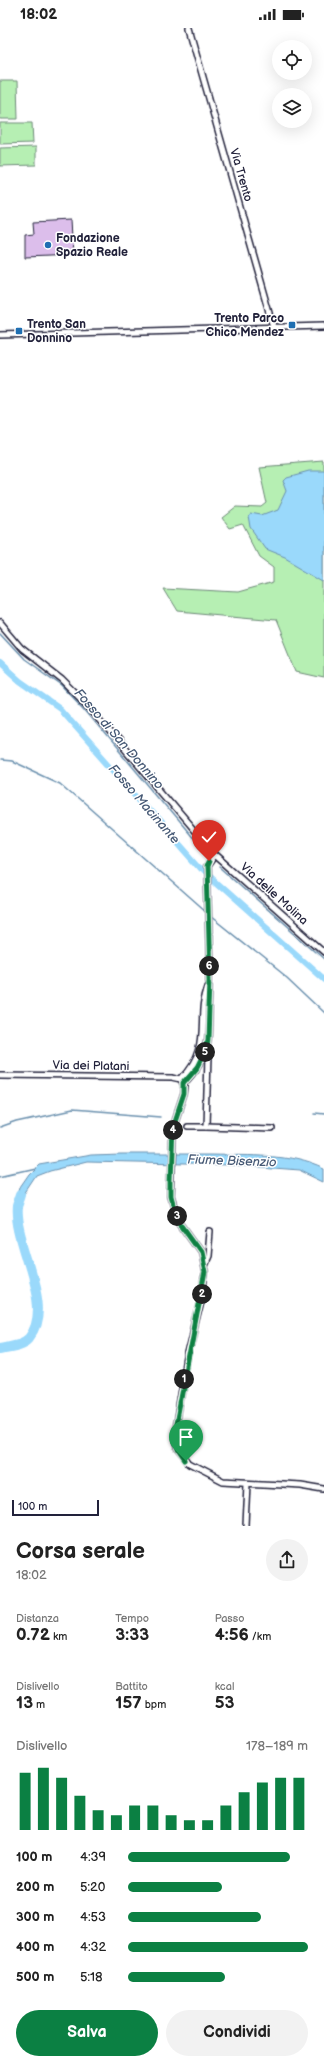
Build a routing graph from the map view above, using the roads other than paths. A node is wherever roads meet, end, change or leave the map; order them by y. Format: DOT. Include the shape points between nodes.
graph roads {
  1 [pos="189,28"];
  2 [pos="324,326"];
  3 [pos="274,327"];
  4 [pos="0,335"];
  5 [pos="0,623"];
  6 [pos="215,855"];
  7 [pos="324,952"];
  8 [pos="201,1054"];
  9 [pos="0,1076"];
  10 [pos="183,1081"];
  11 [pos="187,1126"];
  12 [pos="206,1126"];
  13 [pos="272,1128"];
  14 [pos="210,1232"];
  15 [pos="204,1265"];
  16 [pos="248,1483"];
  17 [pos="324,1489"];
  18 [pos="246,1526"];
  1 -- 3 [label="street, Via Trento"];
  2 -- 3 [label="street"];
  3 -- 4 [label="street"];
  5 -- 6 [label="street, Via delle Molina" via="22,649 62,680 91,709"];
  6 -- 7 [label="street, Via delle Molina"];
  6 -- 8 [label="street" via="209,861 207,871 210,979 203,997"];
  8 -- 10 [label="street"];
  8 -- 12 [label="street" via="208,1057"];
  9 -- 10 [label="street, Via dei Platani" via="173,1077"];
  10 -- 15 [label="street" via="184,1094 173,1127 171,1197 178,1220 201,1252"];
  11 -- 12 [label="street"];
  12 -- 13 [label="street"];
  14 -- 15 [label="street" via="208,1256"];
  15 -- 16 [label="street" via="202,1297 188,1353 176,1426 176,1442 179,1452 190,1464 223,1481"];
  16 -- 17 [label="street" via="300,1485"];
  16 -- 18 [label="street"];
}
